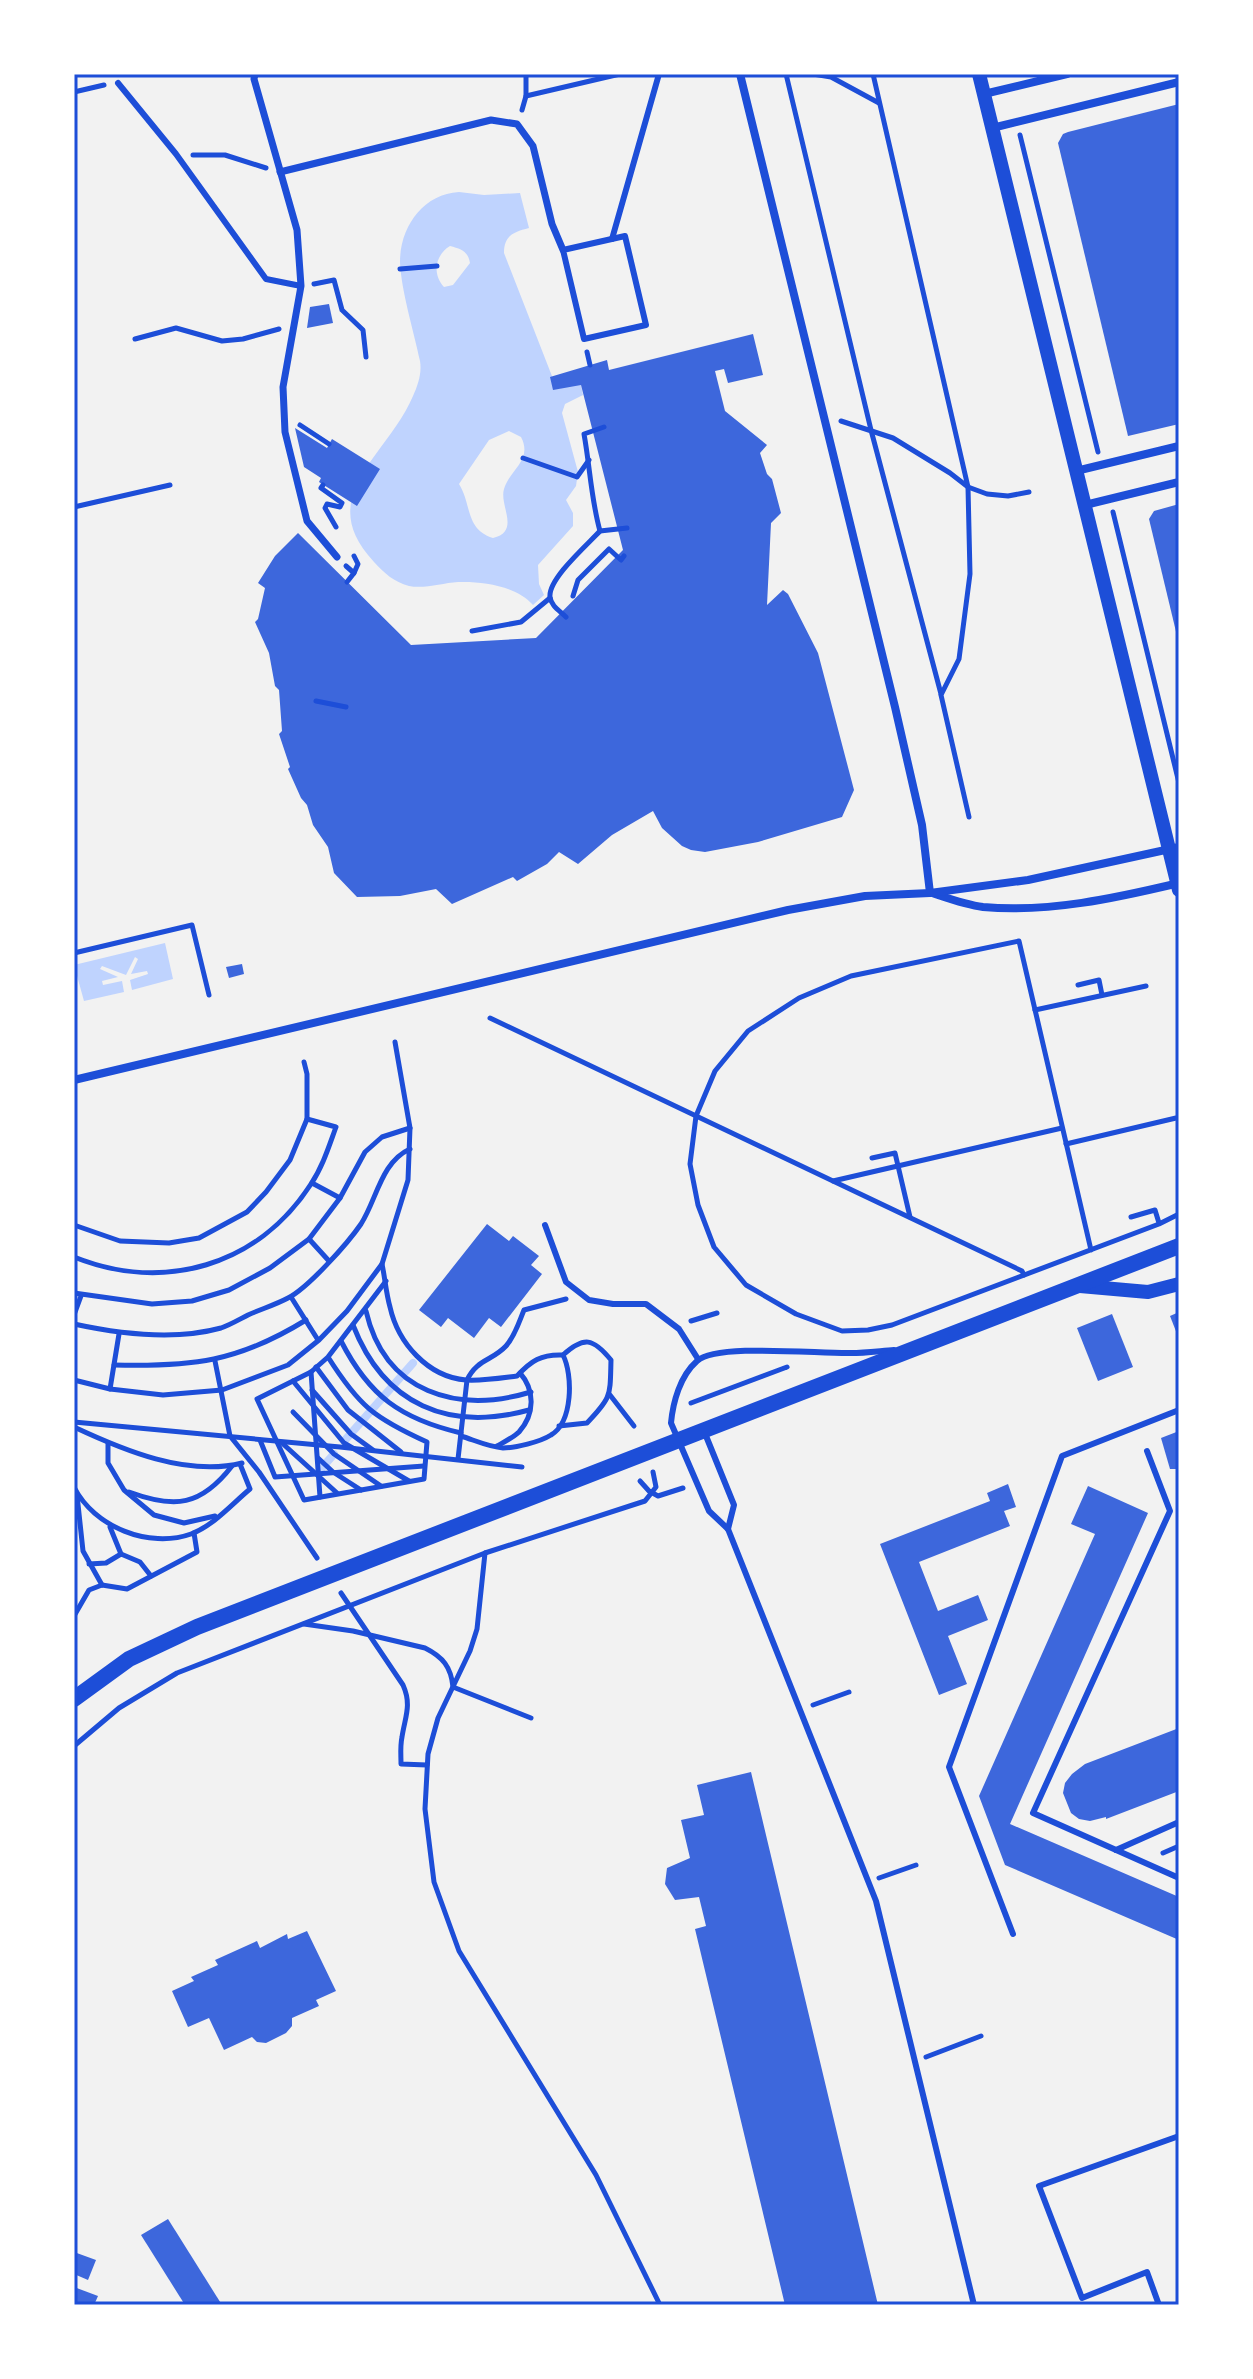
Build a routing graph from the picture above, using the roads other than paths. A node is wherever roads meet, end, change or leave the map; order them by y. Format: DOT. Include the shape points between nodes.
graph roads {
  1 [pos="255,74"];
  2 [pos="659,74"];
  3 [pos="740,74"];
  4 [pos="979,74"];
  5 [pos="1067,74"];
  6 [pos="1179,82"];
  7 [pos="118,83"];
  8 [pos="984,94"];
  9 [pos="992,128"];
  10 [pos="280,172"];
  11 [pos="612,239"];
  12 [pos="563,250"];
  13 [pos="301,286"];
  14 [pos="1179,446"];
  15 [pos="1076,471"];
  16 [pos="1179,482"];
  17 [pos="1085,505"];
  18 [pos="337,557"];
  19 [pos="1174,848"];
  20 [pos="1178,885"];
  21 [pos="930,893"];
  22 [pos="74,1080"];
  23 [pos="545,1225"];
  24 [pos="1179,1246"];
  25 [pos="1179,1284"];
  26 [pos="1068,1289"];
  27 [pos="929,1343"];
  28 [pos="698,1359"];
  29 [pos="1179,1410"];
  30 [pos="704,1431"];
  31 [pos="679,1440"];
  32 [pos="1147,1451"];
  33 [pos="728,1529"];
  34 [pos="74,1699"];
  35 [pos="1179,1822"];
  36 [pos="1116,1850"];
  37 [pos="1179,1878"];
  38 [pos="1013,1934"];
  39 [pos="1179,2136"];
  40 [pos="974,2305"];
  41 [pos="1159,2305"];
  1 -- 10 [label="street"];
  2 -- 11 [label="lane"];
  3 -- 21 [label="street" via="922,825"];
  4 -- 8 [label="street"];
  5 -- 8 [label="street"];
  6 -- 9 [label="street"];
  7 -- 13 [label="lane" via="266,279"];
  8 -- 9 [label="street"];
  9 -- 15 [label="street"];
  10 -- 12 [label="street" via="491,120 517,124 533,146"];
  10 -- 13 [label="street" via="297,230"];
  11 -- 12 [label="lane"];
  11 -- 12 [label="lane" via="625,236 646,325 584,339"];
  13 -- 18 [label="street" via="283,387 285,432 307,521"];
  14 -- 15 [label="street"];
  15 -- 17 [label="street"];
  16 -- 17 [label="street"];
  17 -- 19 [label="street"];
  19 -- 20 [label="street"];
  19 -- 21 [label="street" via="1028,880"];
  20 -- 21 [label="street" via="1041,907 982,907"];
  21 -- 22 [label="street" via="865,896 788,910"];
  23 -- 28 [label="lane" via="566,1282 589,1300 646,1304 679,1329"];
  24 -- 26 [label="main road"];
  25 -- 26 [label="street" via="1148,1292 1097,1286"];
  26 -- 27 [label="main road"];
  27 -- 28 [label="lane" via="852,1353 721,1352"];
  27 -- 30 [label="main road"];
  28 -- 31 [label="lane" via="683,1377 672,1410"];
  29 -- 38 [label="lane" via="1062,1456 949,1767"];
  30 -- 31 [label="main road"];
  30 -- 33 [label="lane" via="734,1505"];
  31 -- 33 [label="lane" via="709,1511"];
  31 -- 34 [label="main road" via="162,1642"];
  32 -- 36 [label="lane" via="1170,1511 1033,1813"];
  33 -- 40 [label="lane" via="876,1901"];
  35 -- 36 [label="lane"];
  36 -- 37 [label="lane"];
  39 -- 41 [label="lane" via="1039,2186 1082,2298 1147,2272"];
}
